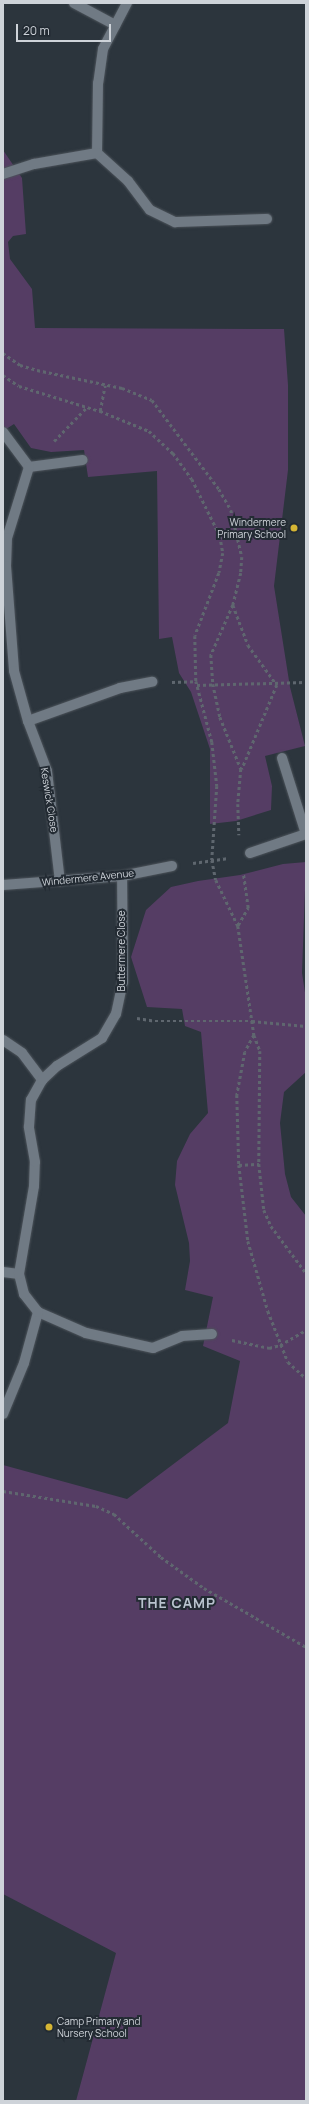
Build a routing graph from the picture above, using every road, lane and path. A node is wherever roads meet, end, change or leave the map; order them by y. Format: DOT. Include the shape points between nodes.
graph roads {
  1 [pos="74,3"];
  2 [pos="127,3"];
  3 [pos="115,25"];
  4 [pos="97,153"];
  5 [pos="3,174"];
  6 [pos="267,219"];
  7 [pos="3,352"];
  8 [pos="3,375"];
  9 [pos="105,385"];
  10 [pos="87,407"];
  11 [pos="100,411"];
  12 [pos="4,432"];
  13 [pos="83,460"];
  14 [pos="29,467"];
  15 [pos="4,566"];
  16 [pos="233,605"];
  17 [pos="152,682"];
  18 [pos="304,682"];
  19 [pos="213,684"];
  20 [pos="277,684"];
  21 [pos="197,685"];
  22 [pos="28,721"];
  23 [pos="282,758"];
  24 [pos="241,769"];
  25 [pos="306,834"];
  26 [pos="245,854"];
  27 [pos="212,860"];
  28 [pos="172,866"];
  29 [pos="122,876"];
  30 [pos="60,881"];
  31 [pos="3,885"];
  32 [pos="238,926"];
  33 [pos="116,1014"];
  34 [pos="252,1021"];
  35 [pos="306,1026"];
  36 [pos="254,1036"];
  37 [pos="3,1040"];
  38 [pos="42,1080"];
  39 [pos="259,1164"];
  40 [pos="239,1165"];
  41 [pos="3,1272"];
  42 [pos="306,1273"];
  43 [pos="19,1274"];
  44 [pos="38,1312"];
  45 [pos="306,1330"];
  46 [pos="212,1334"];
  47 [pos="280,1345"];
  48 [pos="306,1378"];
  49 [pos="3,1414"];
  50 [pos="3,1492"];
  51 [pos="306,1647"];
  1 -- 3 [label="street"];
  2 -- 3 [label="street"];
  3 -- 4 [label="street" via="103,49 98,83"];
  4 -- 5 [label="street" via="34,164"];
  4 -- 6 [label="street" via="128,181 150,210 175,222"];
  7 -- 9 [label="path" via="20,365"];
  8 -- 10 [label="path" via="19,386"];
  9 -- 11 [label="path"];
  9 -- 16 [label="path" via="137,392 152,400 222,494 231,510 242,557"];
  10 -- 11 [label="path"];
  10 -- 14 [label="path"];
  11 -- 21 [label="path" via="149,431 173,453 192,479 220,536 223,553 219,573 196,636"];
  12 -- 14 [label="street"];
  13 -- 14 [label="street"];
  14 -- 15 [label="street, Keswick Close" via="7,538"];
  15 -- 22 [label="street, Keswick Close" via="14,671"];
  16 -- 19 [label="path" via="211,655"];
  16 -- 20 [label="path" via="248,645"];
  17 -- 22 [label="street" via="120,688"];
  18 -- 20 [label="path"];
  19 -- 20 [label="path"];
  19 -- 21 [label="path"];
  19 -- 24 [label="path" via="220,717"];
  20 -- 24 [label="path"];
  21 -- 27 [label="path" via="212,742 217,786"];
  22 -- 30 [label="street, Keswick Close" via="47,771"];
  23 -- 25 [label="street"];
  24 -- 26 [label="path" via="238,804"];
  25 -- 26 [label="street"];
  26 -- 27 [label="path"];
  26 -- 32 [label="path" via="248,908"];
  27 -- 28 [label="path"];
  27 -- 32 [label="path" via="216,880"];
  28 -- 29 [label="street, Windermere Avenue"];
  29 -- 30 [label="street, Windermere Avenue"];
  29 -- 33 [label="street, Buttermere Close" via="123,982 121,1004"];
  30 -- 31 [label="street, Windermere Avenue"];
  32 -- 34 [label="path"];
  33 -- 34 [label="path" via="155,1021"];
  33 -- 38 [label="street, Buttermere Close" via="102,1038 57,1066"];
  34 -- 35 [label="path"];
  34 -- 36 [label="path"];
  36 -- 39 [label="path" via="260,1051"];
  36 -- 40 [label="path" via="245,1052 237,1095"];
  37 -- 38 [label="street" via="22,1053"];
  38 -- 43 [label="street, Buttermere Close" via="32,1100 29,1127 35,1162 34,1186"];
  39 -- 40 [label="path"];
  39 -- 42 [label="path" via="264,1210 271,1226"];
  40 -- 47 [label="path" via="248,1241"];
  41 -- 43 [label="street"];
  43 -- 44 [label="street, Buttermere Close" via="24,1294"];
  44 -- 46 [label="street, Buttermere Close" via="86,1333 154,1348 182,1336"];
  44 -- 49 [label="street" via="24,1363"];
  45 -- 47 [label="path"];
  46 -- 47 [label="path" via="269,1348"];
  47 -- 48 [label="path" via="288,1362"];
  50 -- 51 [label="path" via="96,1506 114,1514 161,1557 204,1588"];
}
